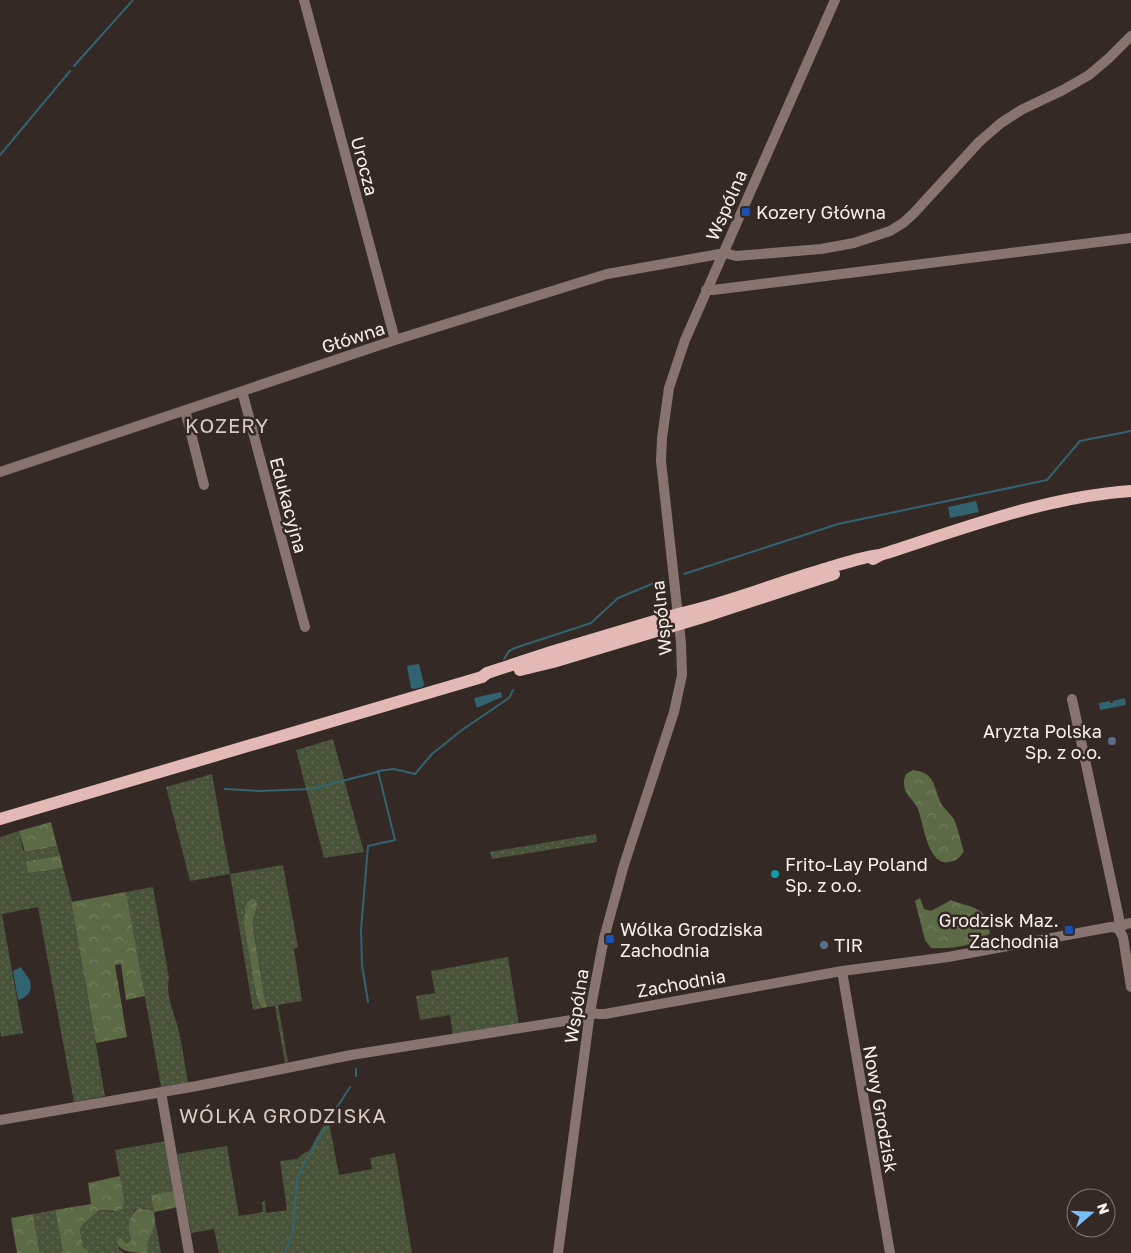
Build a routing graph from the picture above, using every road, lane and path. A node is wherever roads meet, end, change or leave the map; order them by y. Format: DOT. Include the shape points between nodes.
graph roads {
  1 [pos="304,0"];
  2 [pos="835,0"];
  3 [pos="1131,36"];
  4 [pos="1131,238"];
  5 [pos="722,254"];
  6 [pos="706,290"];
  7 [pos="395,340"];
  8 [pos="242,391"];
  9 [pos="185,410"];
  10 [pos="0,472"];
  11 [pos="204,485"];
  12 [pos="1131,491"];
  13 [pos="679,619"];
  14 [pos="305,627"];
  15 [pos="1072,699"];
  16 [pos="0,819"];
  17 [pos="1131,923"];
  18 [pos="1118,928"];
  19 [pos="842,971"];
  20 [pos="1131,987"];
  21 [pos="590,1015"];
  22 [pos="161,1092"];
  23 [pos="0,1120"];
  24 [pos="189,1253"];
  25 [pos="558,1253"];
  26 [pos="890,1253"];
  1 -- 7 [label="street, Urocza"];
  2 -- 5 [label="street, Wspólna"];
  3 -- 5 [label="street, Główna" via="1090,75 1001,123 979,142 914,213 890,231 854,243 821,249 736,256"];
  4 -- 6 [label="street"];
  5 -- 6 [label="street, Wspólna"];
  5 -- 7 [label="street, Główna" via="607,274"];
  6 -- 13 [label="street, Wspólna" via="676,363 662,438 663,483"];
  7 -- 8 [label="street, Główna"];
  8 -- 9 [label="street, Główna"];
  8 -- 14 [label="street, Edukacyjna"];
  9 -- 10 [label="street, Główna"];
  9 -- 11 [label="street"];
  12 -- 13 [label="main road" via="1082,497 1013,513 880,555 804,584"];
  13 -- 16 [label="main road" via="553,662 482,678"];
  13 -- 21 [label="street, Wspólna" via="680,688 604,938"];
  15 -- 18 [label="street" via="1119,918"];
  17 -- 18 [label="street, Zachodnia"];
  18 -- 19 [label="street, Zachodnia"];
  18 -- 20 [label="street" via="1123,937"];
  19 -- 21 [label="street, Zachodnia"];
  19 -- 26 [label="street, Nowy Grodzisk"];
  21 -- 22 [label="street, Zachodnia" via="351,1055"];
  21 -- 25 [label="street, Wspólna"];
  22 -- 23 [label="street, Zachodnia"];
  22 -- 24 [label="street"];
}
